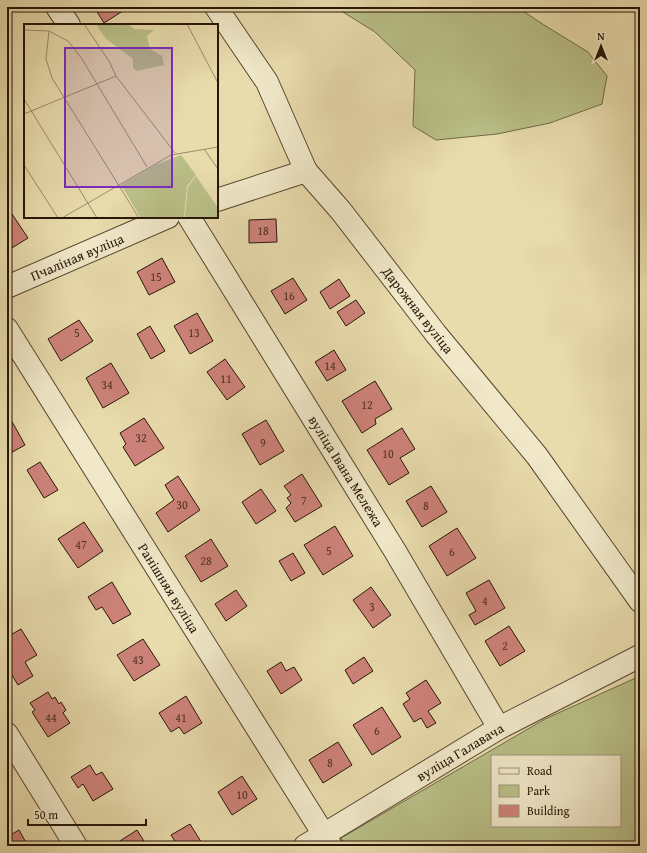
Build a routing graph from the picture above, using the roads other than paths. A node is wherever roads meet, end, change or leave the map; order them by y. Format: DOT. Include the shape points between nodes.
graph roads {
  1 [pos="57,7"];
  2 [pos="216,7"];
  3 [pos="68,24"];
  4 [pos="306,171"];
  5 [pos="218,200"];
  6 [pos="166,218"];
  7 [pos="190,218"];
  8 [pos="7,287"];
  9 [pos="7,329"];
  10 [pos="640,601"];
  11 [pos="640,656"];
  12 [pos="499,728"];
  13 [pos="7,734"];
  14 [pos="327,840"];
  15 [pos="76,846"];
  16 [pos="305,846"];
  1 -- 3 [label="street"];
  2 -- 4 [label="street, Дарожная вуліца" via="267,82"];
  4 -- 5 [label="street"];
  4 -- 10 [label="street, Дарожная вуліца" via="341,210 436,334 537,456"];
  6 -- 8 [label="street, Пчаліная вуліца"];
  7 -- 12 [label="street, вуліца Івана Мележа" via="395,550"];
  9 -- 14 [label="street, Ранішняя вуліца"];
  11 -- 12 [label="street, вуліца Галавача"];
  12 -- 14 [label="street, вуліца Галавача"];
  13 -- 15 [label="street"];
  14 -- 16 [label="street, вуліца Галавача"];
}
